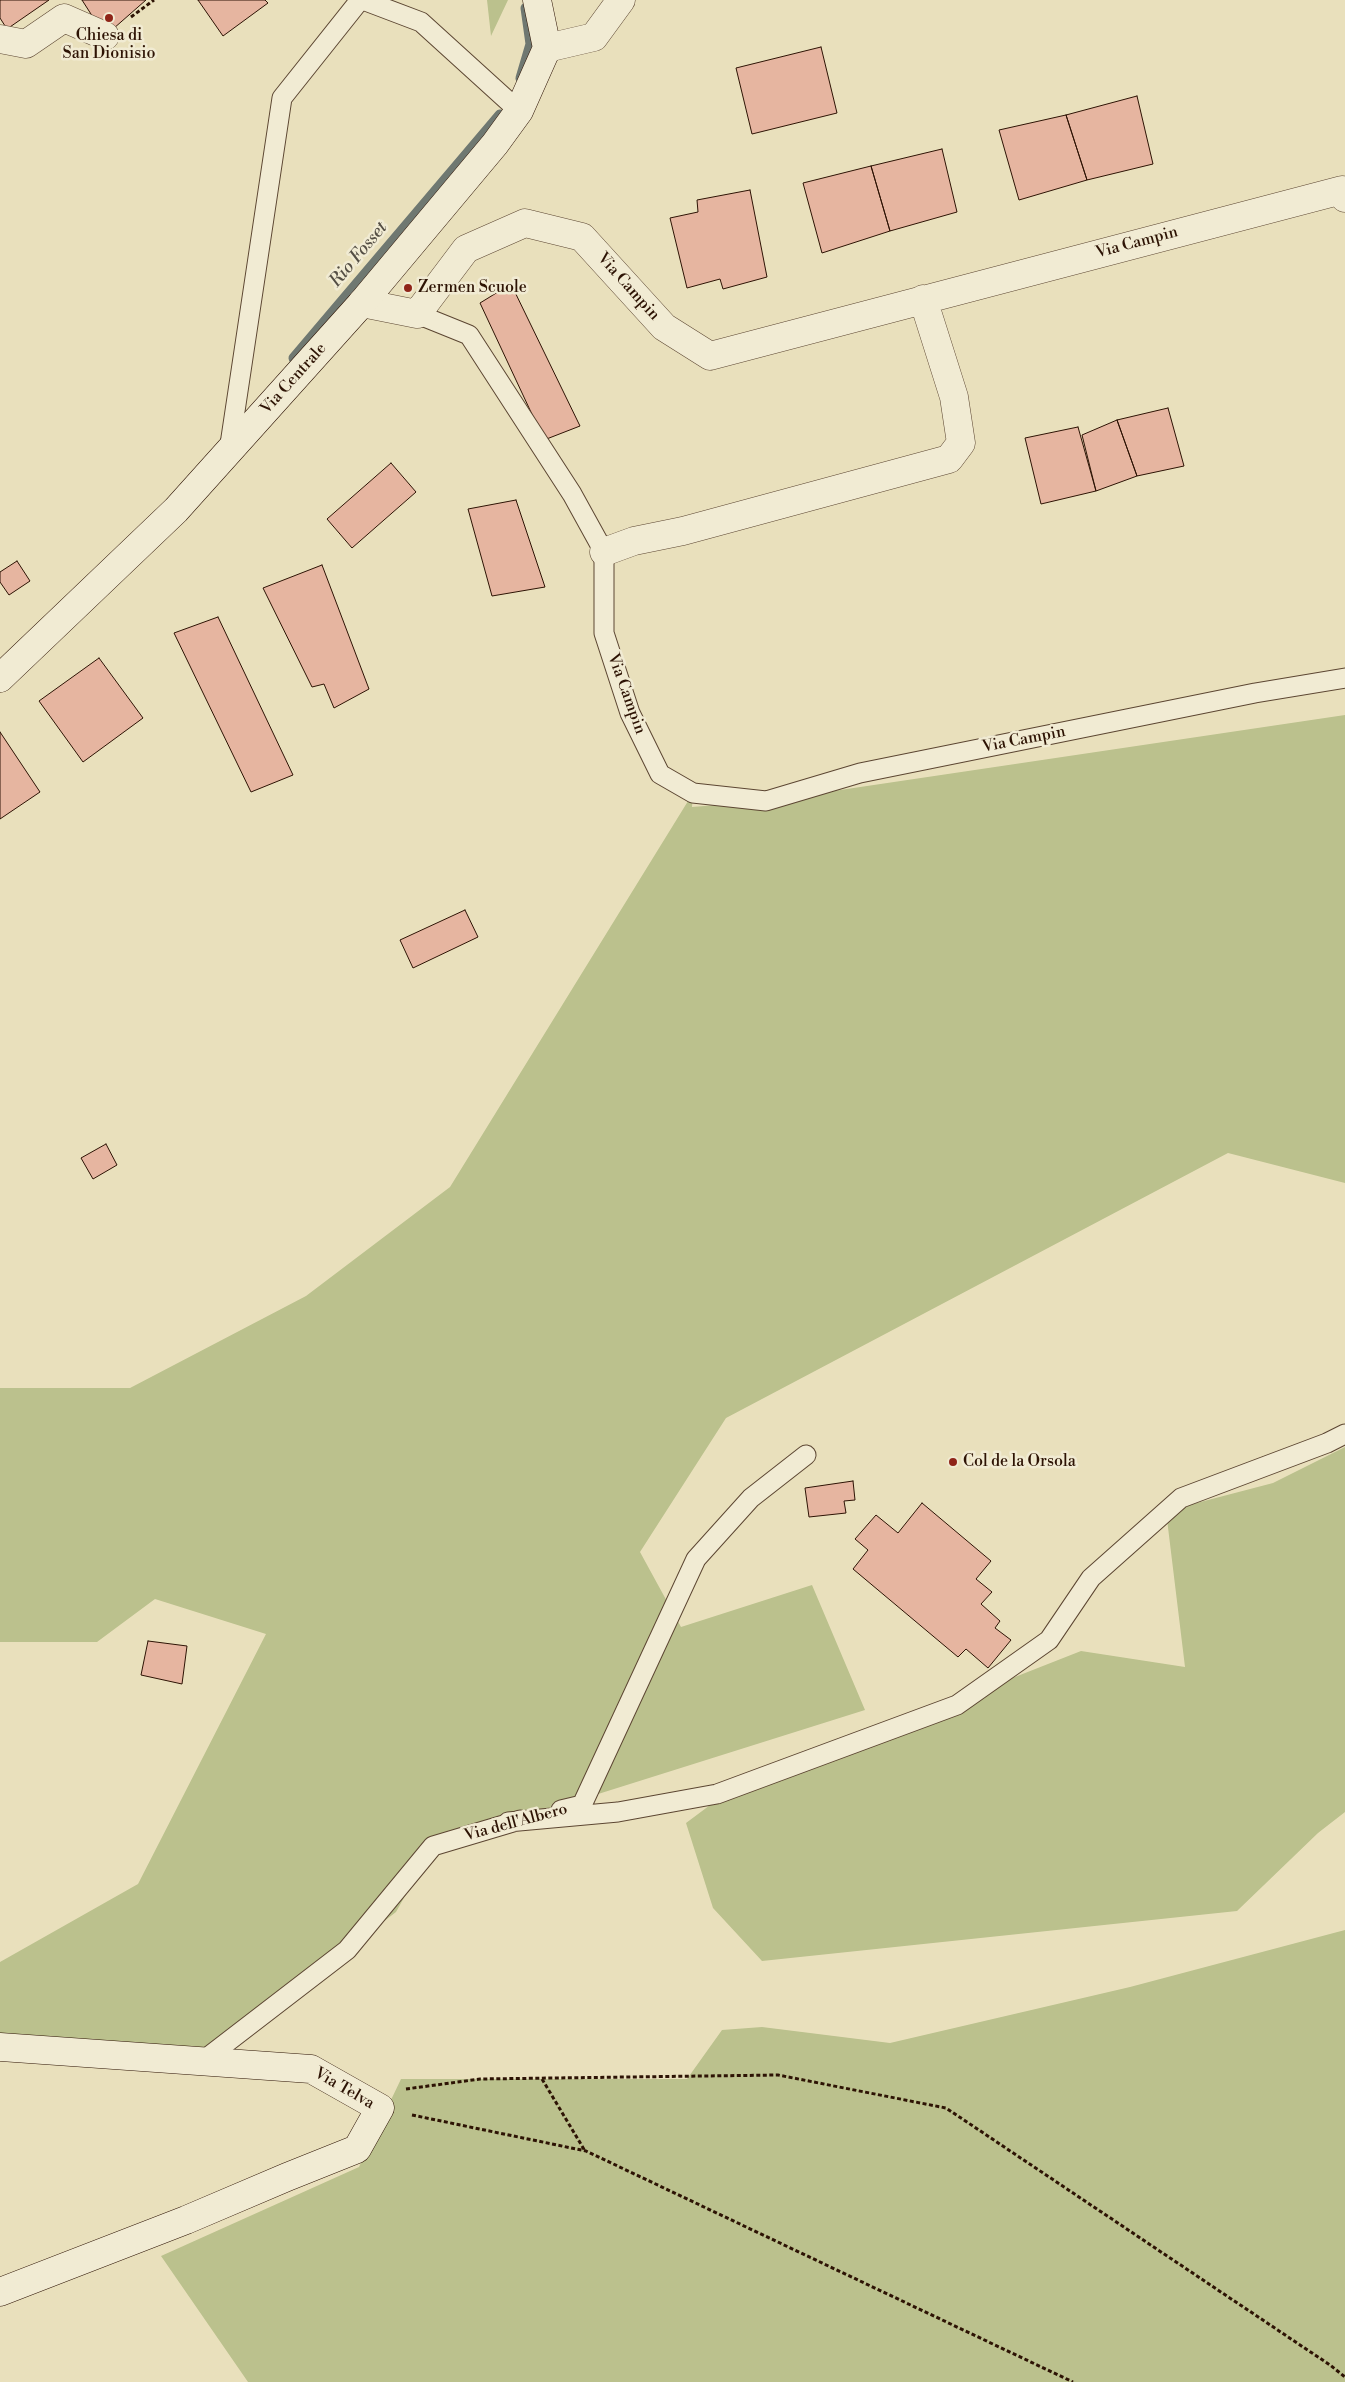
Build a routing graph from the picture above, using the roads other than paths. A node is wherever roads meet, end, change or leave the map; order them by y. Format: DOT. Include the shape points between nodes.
graph roads {
  1 [pos="361,0"];
  2 [pos="537,0"];
  3 [pos="621,0"];
  4 [pos="105,36"];
  5 [pos="0,39"];
  6 [pos="547,48"];
  7 [pos="519,111"];
  8 [pos="1345,198"];
  9 [pos="923,299"];
  10 [pos="362,303"];
  11 [pos="417,314"];
  12 [pos="229,452"];
  13 [pos="604,552"];
  14 [pos="0,678"];
  15 [pos="1345,678"];
  16 [pos="1345,1434"];
  17 [pos="806,1455"];
  18 [pos="508,1822"];
  19 [pos="0,2047"];
  20 [pos="204,2060"];
  21 [pos="0,2292"];
  1 -- 7 [label="lane" via="421,22"];
  1 -- 12 [label="lane" via="282,98"];
  2 -- 6 [label="street"];
  3 -- 6 [label="street" via="594,37"];
  4 -- 5 [label="street" via="64,18 26,44"];
  6 -- 7 [label="street, Via Centrale"];
  7 -- 10 [label="street, Via Centrale"];
  8 -- 9 [label="street, Via Campin" via="1342,190"];
  9 -- 11 [label="street, Via Campin" via="710,356 664,327 582,237 525,223 466,249"];
  9 -- 13 [label="street" via="954,398 961,443 949,459 703,526 634,541"];
  10 -- 11 [label="street"];
  10 -- 12 [label="street, Via Centrale"];
  11 -- 13 [label="lane" via="469,335 572,494"];
  12 -- 14 [label="street, Via Centrale" via="176,510"];
  13 -- 15 [label="lane, Via Campin" via="604,633 630,713 660,774 692,793 766,801 860,773"];
  16 -- 18 [label="lane" via="1181,1498 1091,1578 1049,1640 957,1706 717,1794 618,1812"];
  17 -- 18 [label="lane, Via dell'Albero" via="751,1498 696,1559 582,1805"];
  18 -- 20 [label="lane, Via dell'Albero" via="433,1846 347,1950"];
  19 -- 20 [label="street, Via Telva"];
  20 -- 21 [label="street, Via Telva" via="311,2069 369,2102 357,2150"];
}
